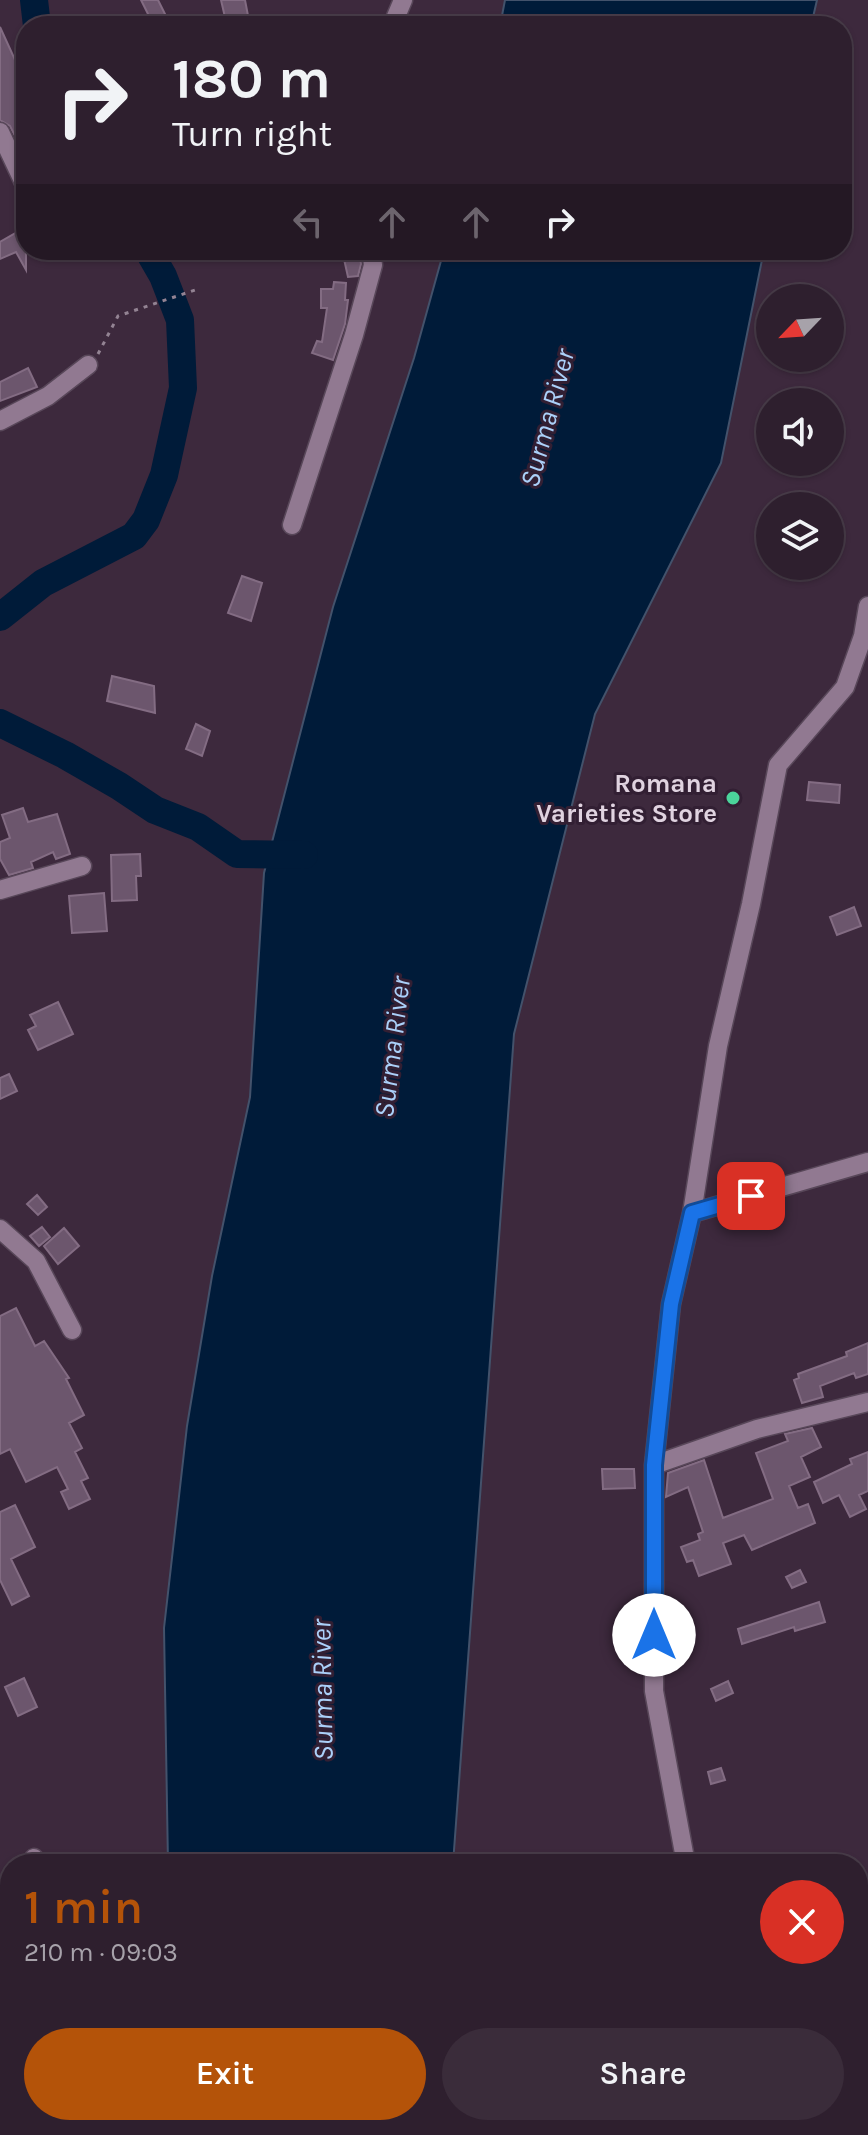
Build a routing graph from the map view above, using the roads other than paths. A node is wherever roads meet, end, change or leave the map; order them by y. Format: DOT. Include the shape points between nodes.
graph roads {
  1 [pos="0,132"];
  2 [pos="16,166"];
  3 [pos="372,260"];
  4 [pos="88,365"];
  5 [pos="0,421"];
  6 [pos="292,525"];
  7 [pos="868,606"];
  8 [pos="82,866"];
  9 [pos="0,890"];
  10 [pos="868,1162"];
  11 [pos="692,1213"];
  12 [pos="0,1229"];
  13 [pos="72,1330"];
  14 [pos="868,1402"];
  15 [pos="654,1465"];
  16 [pos="684,1854"];
  1 -- 2 [label="street"];
  3 -- 6 [label="street" via="354,335"];
  4 -- 5 [label="street" via="48,396"];
  7 -- 11 [label="street" via="845,687 778,765 718,1046"];
  8 -- 9 [label="street"];
  10 -- 11 [label="street"];
  11 -- 15 [label="street" via="671,1304"];
  12 -- 13 [label="street" via="36,1261"];
  14 -- 15 [label="street" via="757,1429"];
  15 -- 16 [label="street" via="654,1691"];
}
